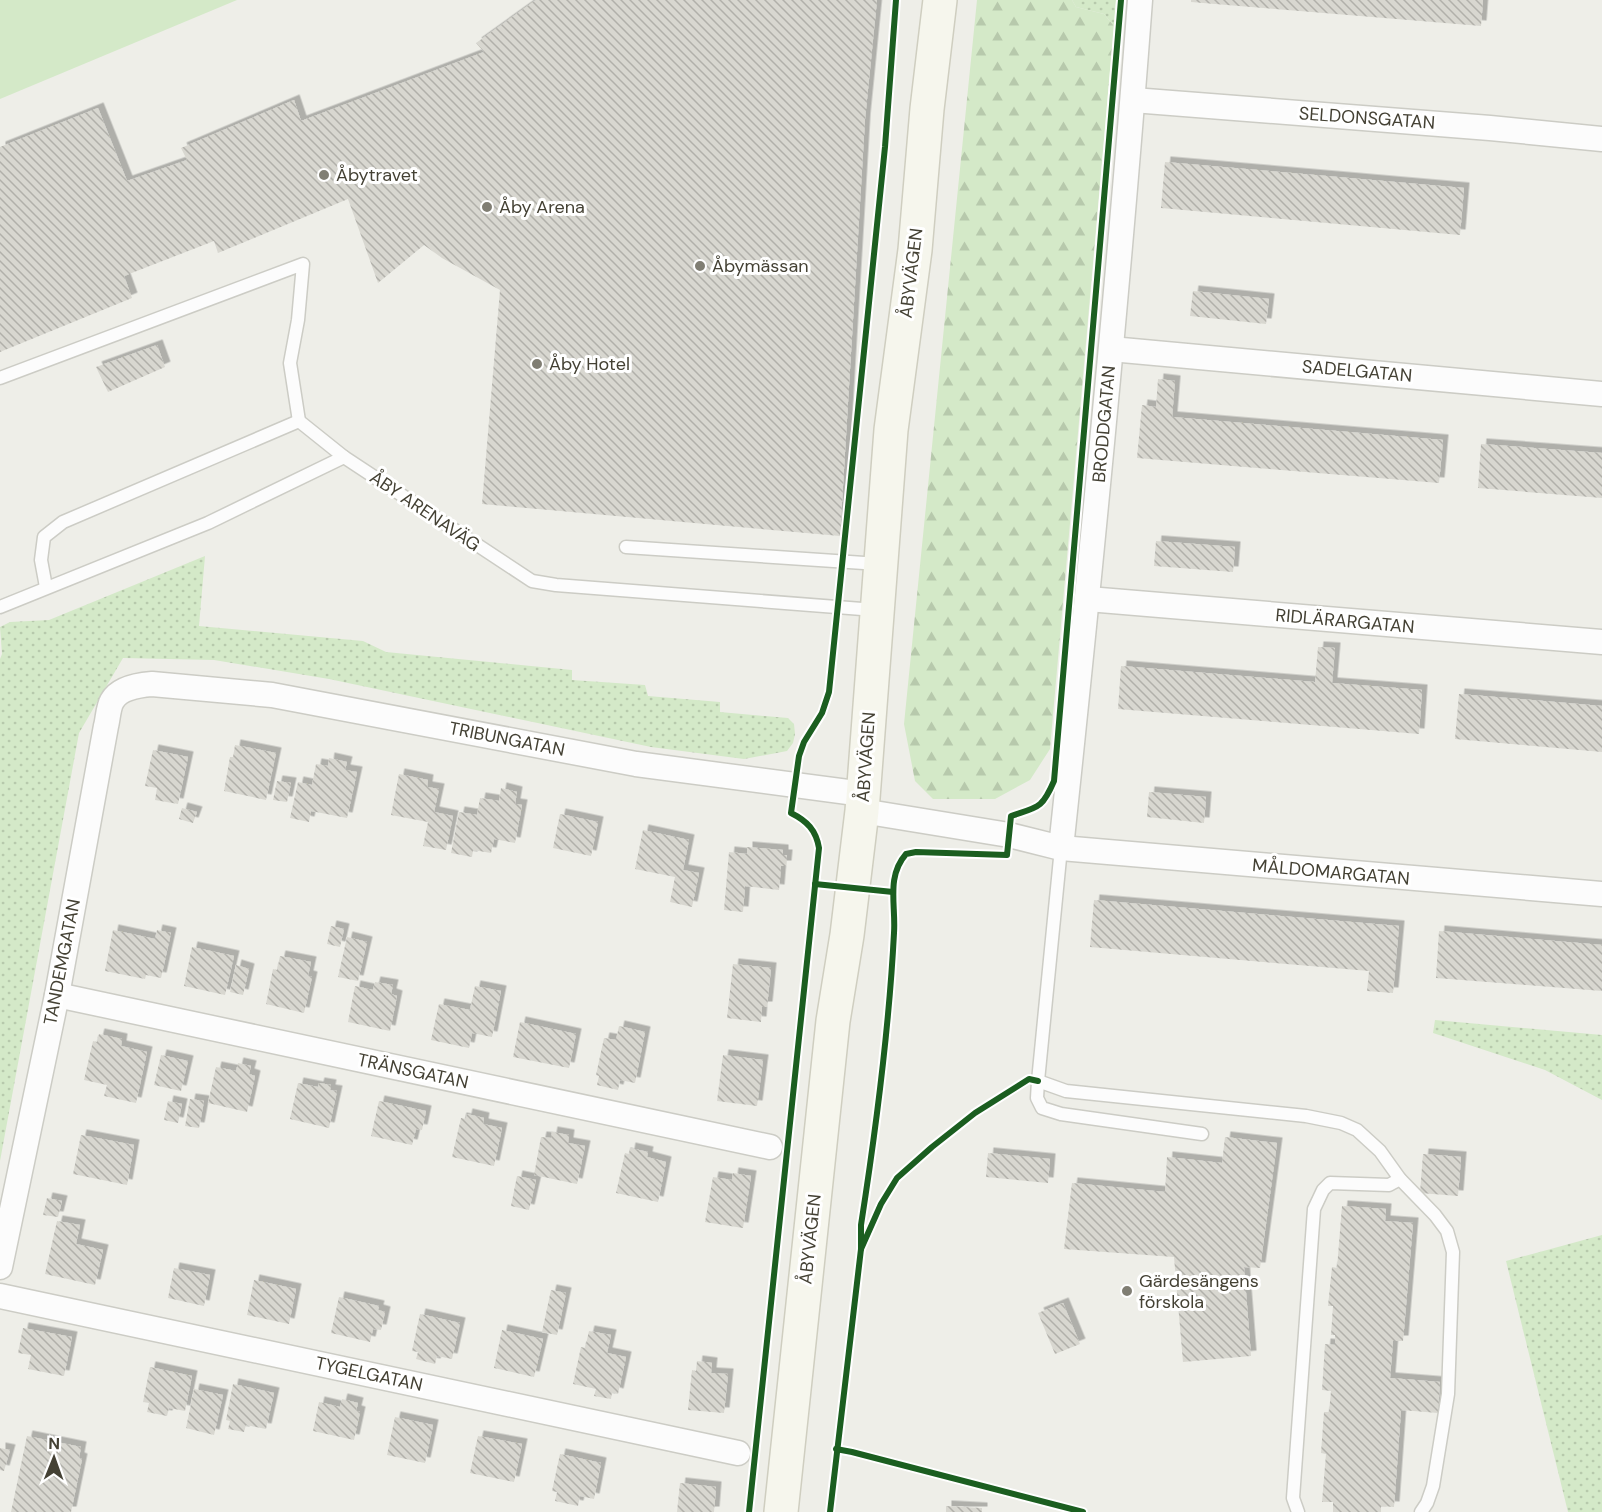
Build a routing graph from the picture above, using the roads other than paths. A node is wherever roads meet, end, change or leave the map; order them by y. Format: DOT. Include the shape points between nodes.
graph roads {
  1 [pos="940,0"];
  2 [pos="1140,0"];
  3 [pos="1132,100"];
  4 [pos="1602,139"];
  5 [pos="1111,349"];
  6 [pos="0,378"];
  7 [pos="1602,394"];
  8 [pos="299,421"];
  9 [pos="344,457"];
  10 [pos="626,547"];
  11 [pos="880,564"];
  12 [pos="46,587"];
  13 [pos="1088,599"];
  14 [pos="0,607"];
  15 [pos="876,610"];
  16 [pos="1602,642"];
  17 [pos="152,684"];
  18 [pos="862,803"];
  19 [pos="1061,848"];
  20 [pos="1602,894"];
  21 [pos="57,995"];
  22 [pos="1038,1081"];
  23 [pos="1202,1134"];
  24 [pos="770,1147"];
  25 [pos="1400,1179"];
  26 [pos="0,1267"];
  27 [pos="0,1296"];
  28 [pos="738,1453"];
  29 [pos="781,1512"];
  30 [pos="1298,1512"];
  31 [pos="1421,1512"];
  1 -- 11 [label="street, ÅBYVÄGEN" via="915,250 891,430"];
  2 -- 3 [label="street, BRODDGATAN"];
  3 -- 4 [label="street, SELDONSGATAN"];
  3 -- 5 [label="street, BRODDGATAN"];
  5 -- 7 [label="street, SADELGATAN"];
  5 -- 13 [label="street, BRODDGATAN"];
  6 -- 8 [label="lane" via="303,264 290,363"];
  8 -- 9 [label="lane, ÅBY ARENAVÄG"];
  8 -- 12 [label="lane" via="63,522 44,537 41,560"];
  9 -- 12 [label="lane" via="208,523"];
  9 -- 15 [label="lane, ÅBY ARENAVÄG" via="532,581"];
  10 -- 11 [label="lane"];
  11 -- 15 [label="street, ÅBYVÄGEN"];
  12 -- 14 [label="lane"];
  13 -- 16 [label="street, RIDLÄRARGATAN"];
  13 -- 19 [label="street, BRODDGATAN"];
  15 -- 18 [label="street, ÅBYVÄGEN"];
  17 -- 18 [label="street, TRIBUNGATAN" via="272,695"];
  17 -- 21 [label="street, TANDEMGATAN" via="135,686 112,701"];
  18 -- 19 [label="street, MÅLDOMARGATAN"];
  18 -- 29 [label="street, ÅBYVÄGEN" via="833,1021"];
  19 -- 20 [label="street, MÅLDOMARGATAN"];
  19 -- 22 [label="lane"];
  21 -- 24 [label="street, TRÄNSGATAN"];
  21 -- 26 [label="street, TANDEMGATAN"];
  22 -- 23 [label="lane" via="1037,1098 1042,1108"];
  22 -- 25 [label="lane" via="1066,1091 1341,1123 1357,1130 1380,1151"];
  25 -- 30 [label="lane" via="1389,1185 1330,1184 1314,1209 1293,1498"];
  25 -- 31 [label="lane" via="1447,1231 1453,1252 1448,1394 1433,1486"];
  27 -- 28 [label="street, TYGELGATAN"];
}
